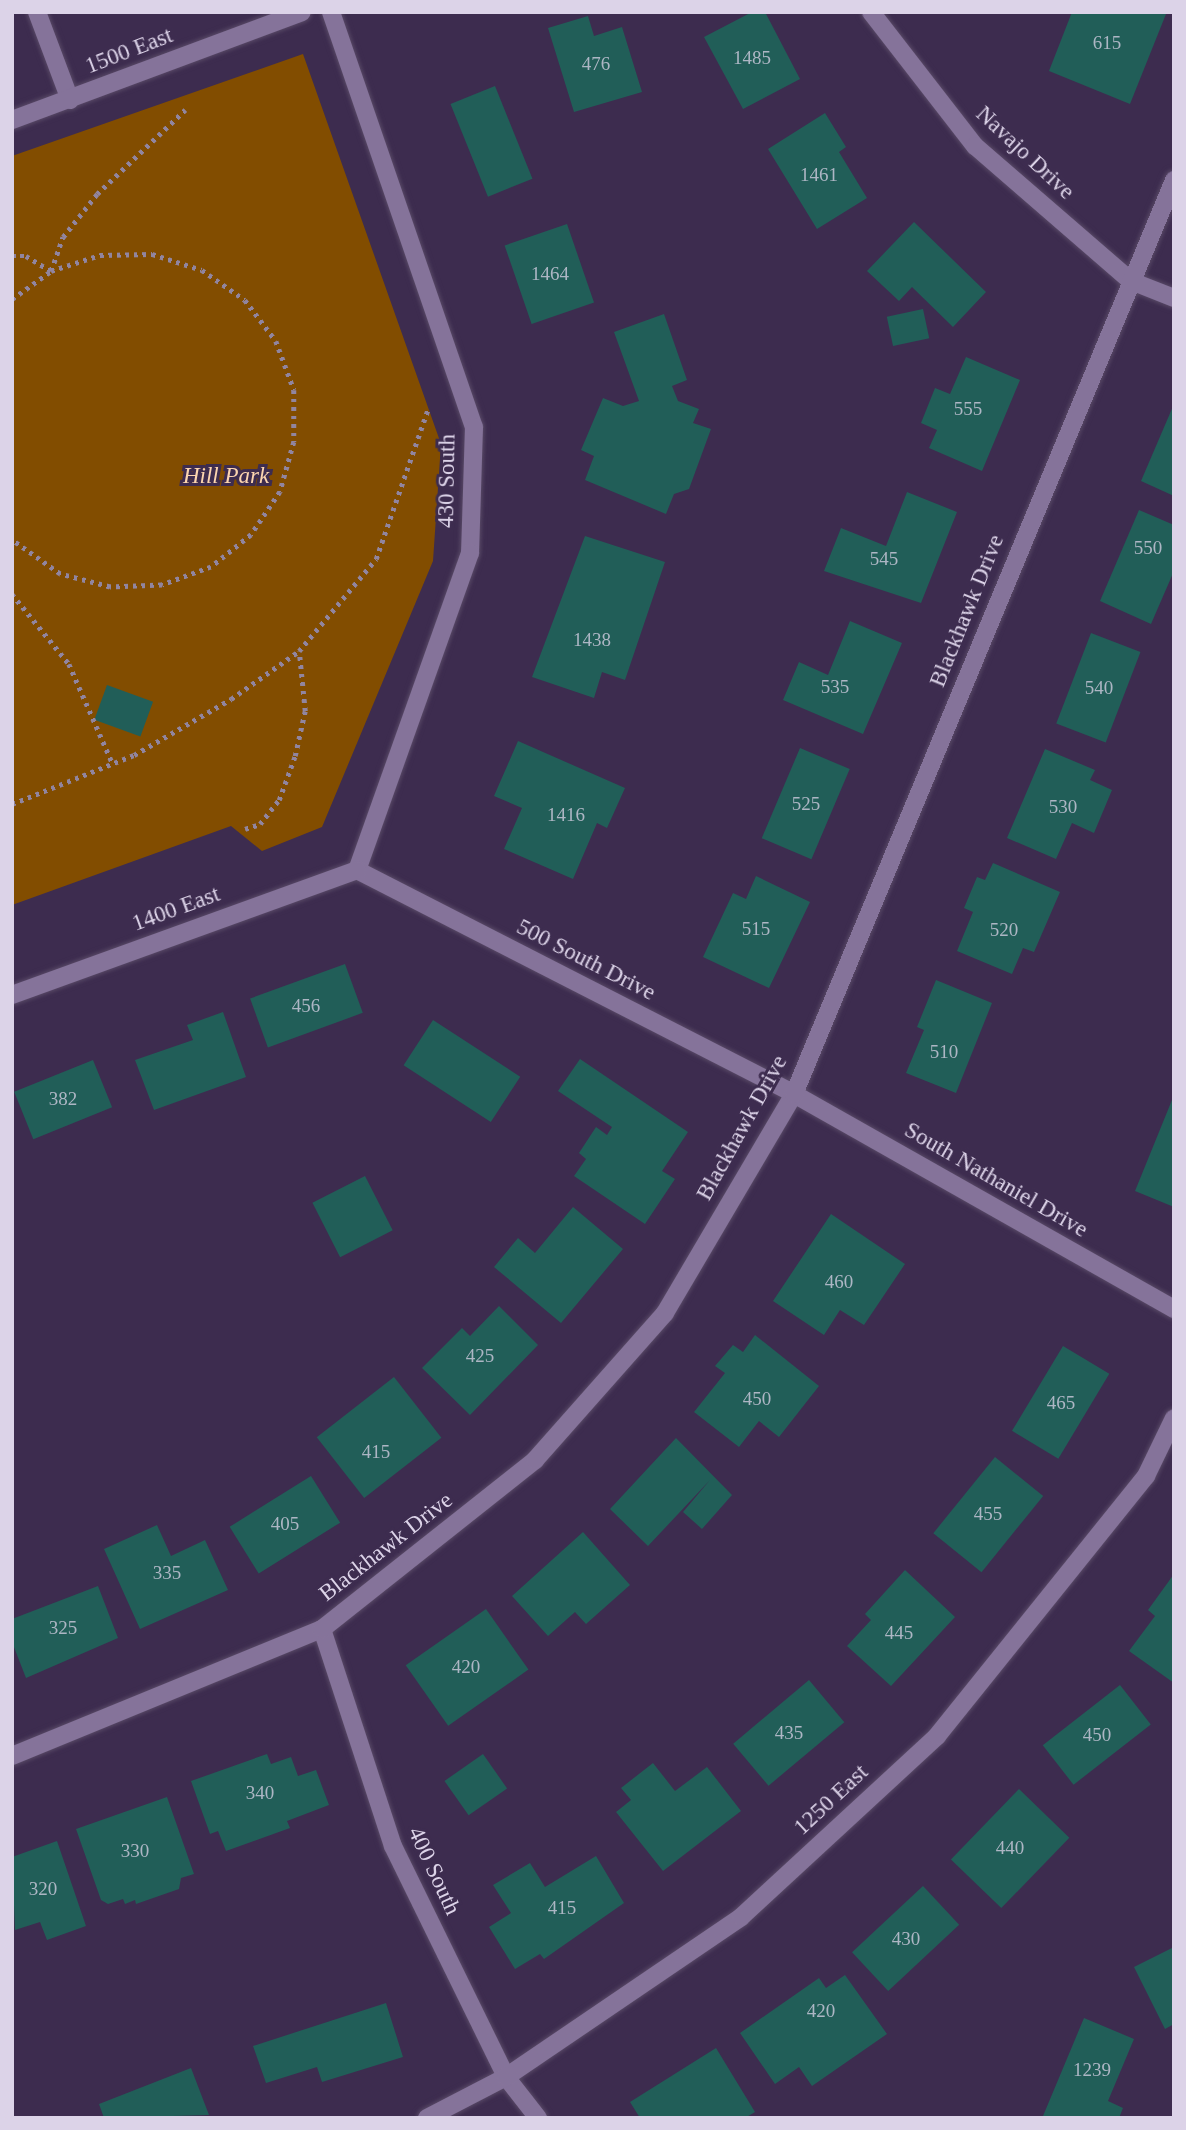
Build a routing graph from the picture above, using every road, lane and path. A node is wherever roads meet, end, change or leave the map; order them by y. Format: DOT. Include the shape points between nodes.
graph roads {
  1 [pos="37,12"];
  2 [pos="302,12"];
  3 [pos="331,12"];
  4 [pos="871,12"];
  5 [pos="70,100"];
  6 [pos="185,110"];
  7 [pos="12,120"];
  8 [pos="1174,180"];
  9 [pos="12,256"];
  10 [pos="51,271"];
  11 [pos="1131,281"];
  12 [pos="1174,298"];
  13 [pos="12,299"];
  14 [pos="428,409"];
  15 [pos="12,540"];
  16 [pos="17,545"];
  17 [pos="12,550"];
  18 [pos="12,594"];
  19 [pos="299,651"];
  20 [pos="113,764"];
  21 [pos="12,804"];
  22 [pos="245,830"];
  23 [pos="357,870"];
  24 [pos="12,995"];
  25 [pos="794,1094"];
  26 [pos="1174,1309"];
  27 [pos="1174,1418"];
  28 [pos="322,1629"];
  29 [pos="12,1756"];
  30 [pos="506,2077"];
  31 [pos="427,2118"];
  32 [pos="538,2118"];
  1 -- 5 [label="street"];
  2 -- 5 [label="street, 1500 East"];
  3 -- 23 [label="street, 430 South" via="474,427 470,553"];
  4 -- 11 [label="street, Navajo Drive" via="975,146"];
  5 -- 7 [label="street, 1500 East"];
  6 -- 10 [label="path" via="97,194 63,237"];
  8 -- 11 [label="street, Blackhawk Drive"];
  9 -- 10 [label="path" via="26,256"];
  10 -- 13 [label="path"];
  10 -- 16 [label="path" via="100,255 152,254 202,270 244,300 276,341 294,390 295,442 280,492 251,535 199,572 162,585 110,587 60,574"];
  11 -- 12 [label="street, Navajo Drive"];
  11 -- 25 [label="street, Blackhawk Drive"];
  14 -- 19 [label="path" via="376,559"];
  15 -- 16 [label="path"];
  16 -- 17 [label="path"];
  18 -- 20 [label="path" via="69,664"];
  19 -- 20 [label="path" via="231,699"];
  19 -- 22 [label="path" via="305,711 295,756 279,800 260,824"];
  20 -- 21 [label="path"];
  23 -- 24 [label="street, 1400 East"];
  23 -- 25 [label="street, 500 South Drive"];
  25 -- 26 [label="street, South Nathaniel Drive"];
  25 -- 28 [label="street, Blackhawk Drive" via="657,1323 535,1460"];
  27 -- 30 [label="street, 1250 East" via="1146,1476 937,1736 741,1917"];
  28 -- 29 [label="street, Blackhawk Drive"];
  28 -- 30 [label="street, 400 South" via="393,1846"];
  30 -- 31 [label="street, 1250 East"];
  30 -- 32 [label="street, 400 South"];
}
